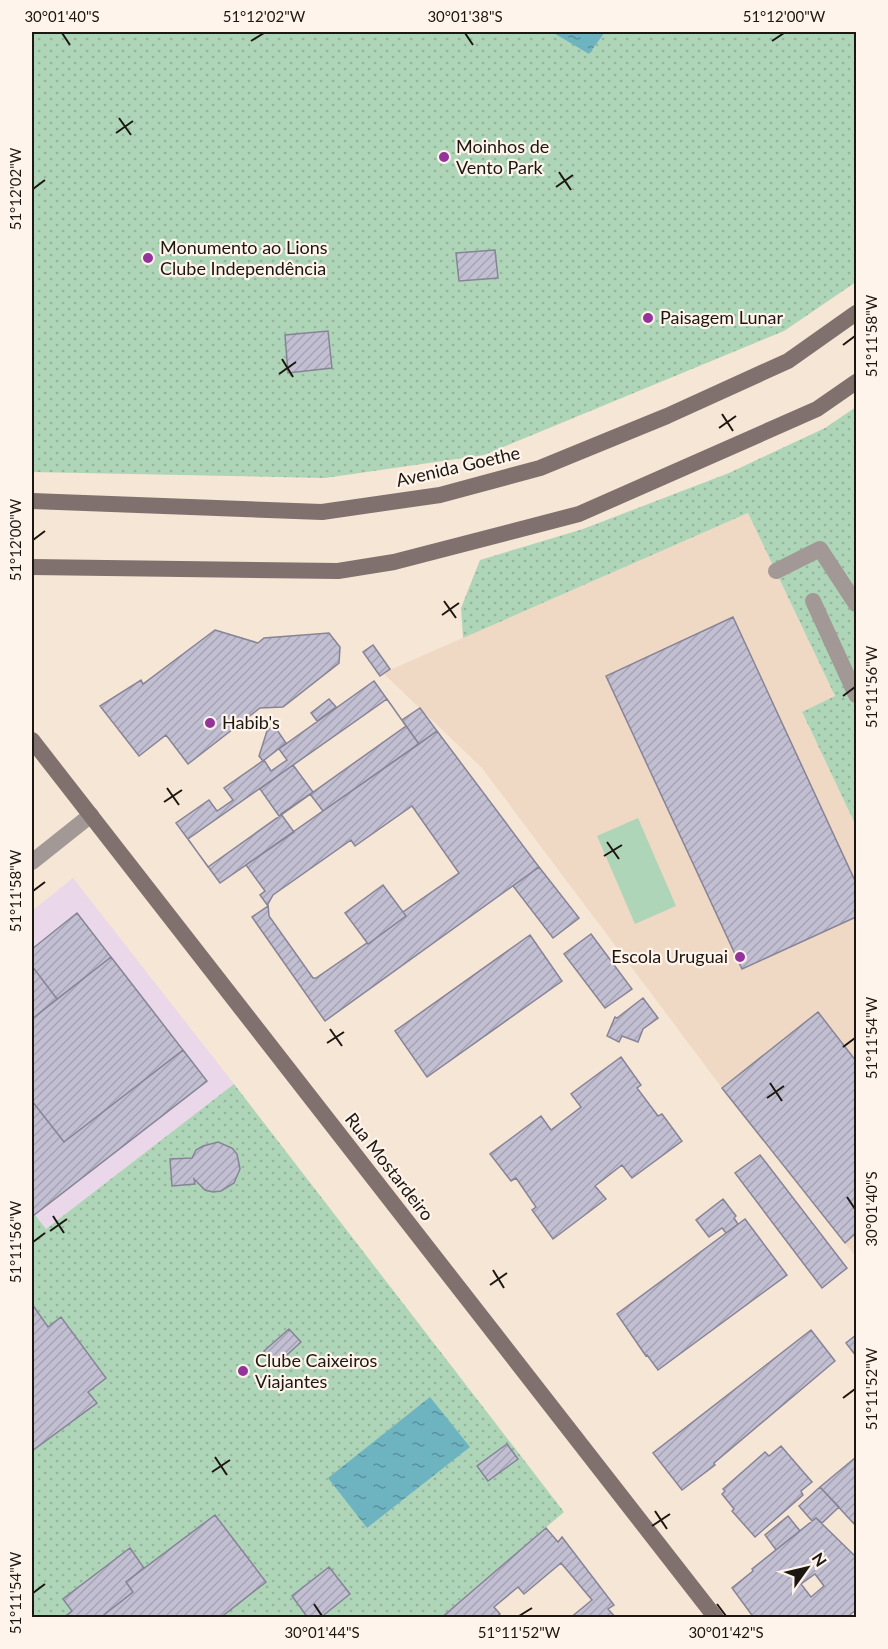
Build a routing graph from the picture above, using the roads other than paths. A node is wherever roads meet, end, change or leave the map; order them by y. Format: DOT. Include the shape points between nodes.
graph roads {
  1 [pos="856,313"];
  2 [pos="856,382"];
  3 [pos="32,501"];
  4 [pos="32,567"];
  5 [pos="776,571"];
  6 [pos="813,601"];
  7 [pos="856,604"];
  8 [pos="856,695"];
  9 [pos="32,740"];
  10 [pos="91,815"];
  11 [pos="32,862"];
  12 [pos="716,1617"];
  1 -- 3 [label="main road, Avenida Goethe" via="788,361 667,416 540,468 440,495 322,512"];
  2 -- 4 [label="main road" via="817,409 579,514 394,562 338,571"];
  5 -- 7 [label="street" via="820,549"];
  6 -- 8 [label="street"];
  9 -- 10 [label="main road, Rua Mostardeiro"];
  10 -- 11 [label="street"];
  10 -- 12 [label="main road, Rua Mostardeiro"];
}
